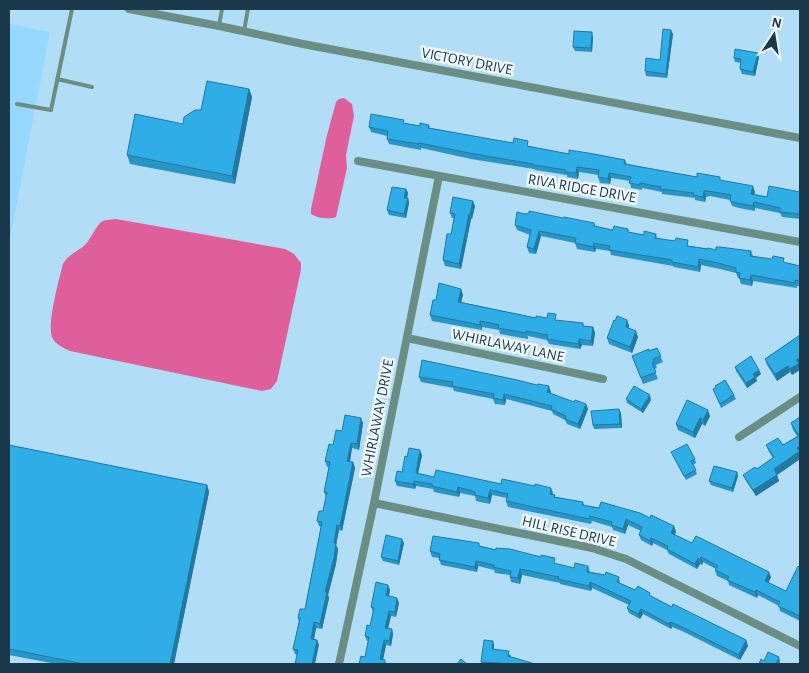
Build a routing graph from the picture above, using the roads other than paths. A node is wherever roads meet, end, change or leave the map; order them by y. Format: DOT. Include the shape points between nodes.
graph roads {
  1 [pos="72,9"];
  2 [pos="133,9"];
  3 [pos="222,9"];
  4 [pos="248,9"];
  5 [pos="219,26"];
  6 [pos="244,32"];
  7 [pos="58,79"];
  8 [pos="92,87"];
  9 [pos="17,104"];
  10 [pos="800,138"];
  11 [pos="358,161"];
  12 [pos="439,176"];
  13 [pos="800,242"];
  14 [pos="407,338"];
  15 [pos="603,379"];
  16 [pos="800,397"];
  17 [pos="739,437"];
  18 [pos="374,503"];
  19 [pos="800,646"];
  20 [pos="339,664"];
  1 -- 7 [label="lane"];
  2 -- 5 [label="street, VICTORY DRIVE"];
  3 -- 5 [label="lane"];
  4 -- 6 [label="lane"];
  5 -- 6 [label="street, VICTORY DRIVE"];
  6 -- 10 [label="street, VICTORY DRIVE"];
  7 -- 8 [label="lane"];
  7 -- 9 [label="lane" via="51,110"];
  11 -- 12 [label="street, RIVA RIDGE DRIVE"];
  12 -- 13 [label="street, RIVA RIDGE DRIVE"];
  12 -- 14 [label="street, WHIRLAWAY DRIVE"];
  14 -- 15 [label="street, WHIRLAWAY LANE"];
  14 -- 18 [label="street, WHIRLAWAY DRIVE"];
  16 -- 17 [label="street"];
  18 -- 19 [label="street, HILL RISE DRIVE" via="592,548 626,559"];
  18 -- 20 [label="street, WHIRLAWAY DRIVE"];
}
